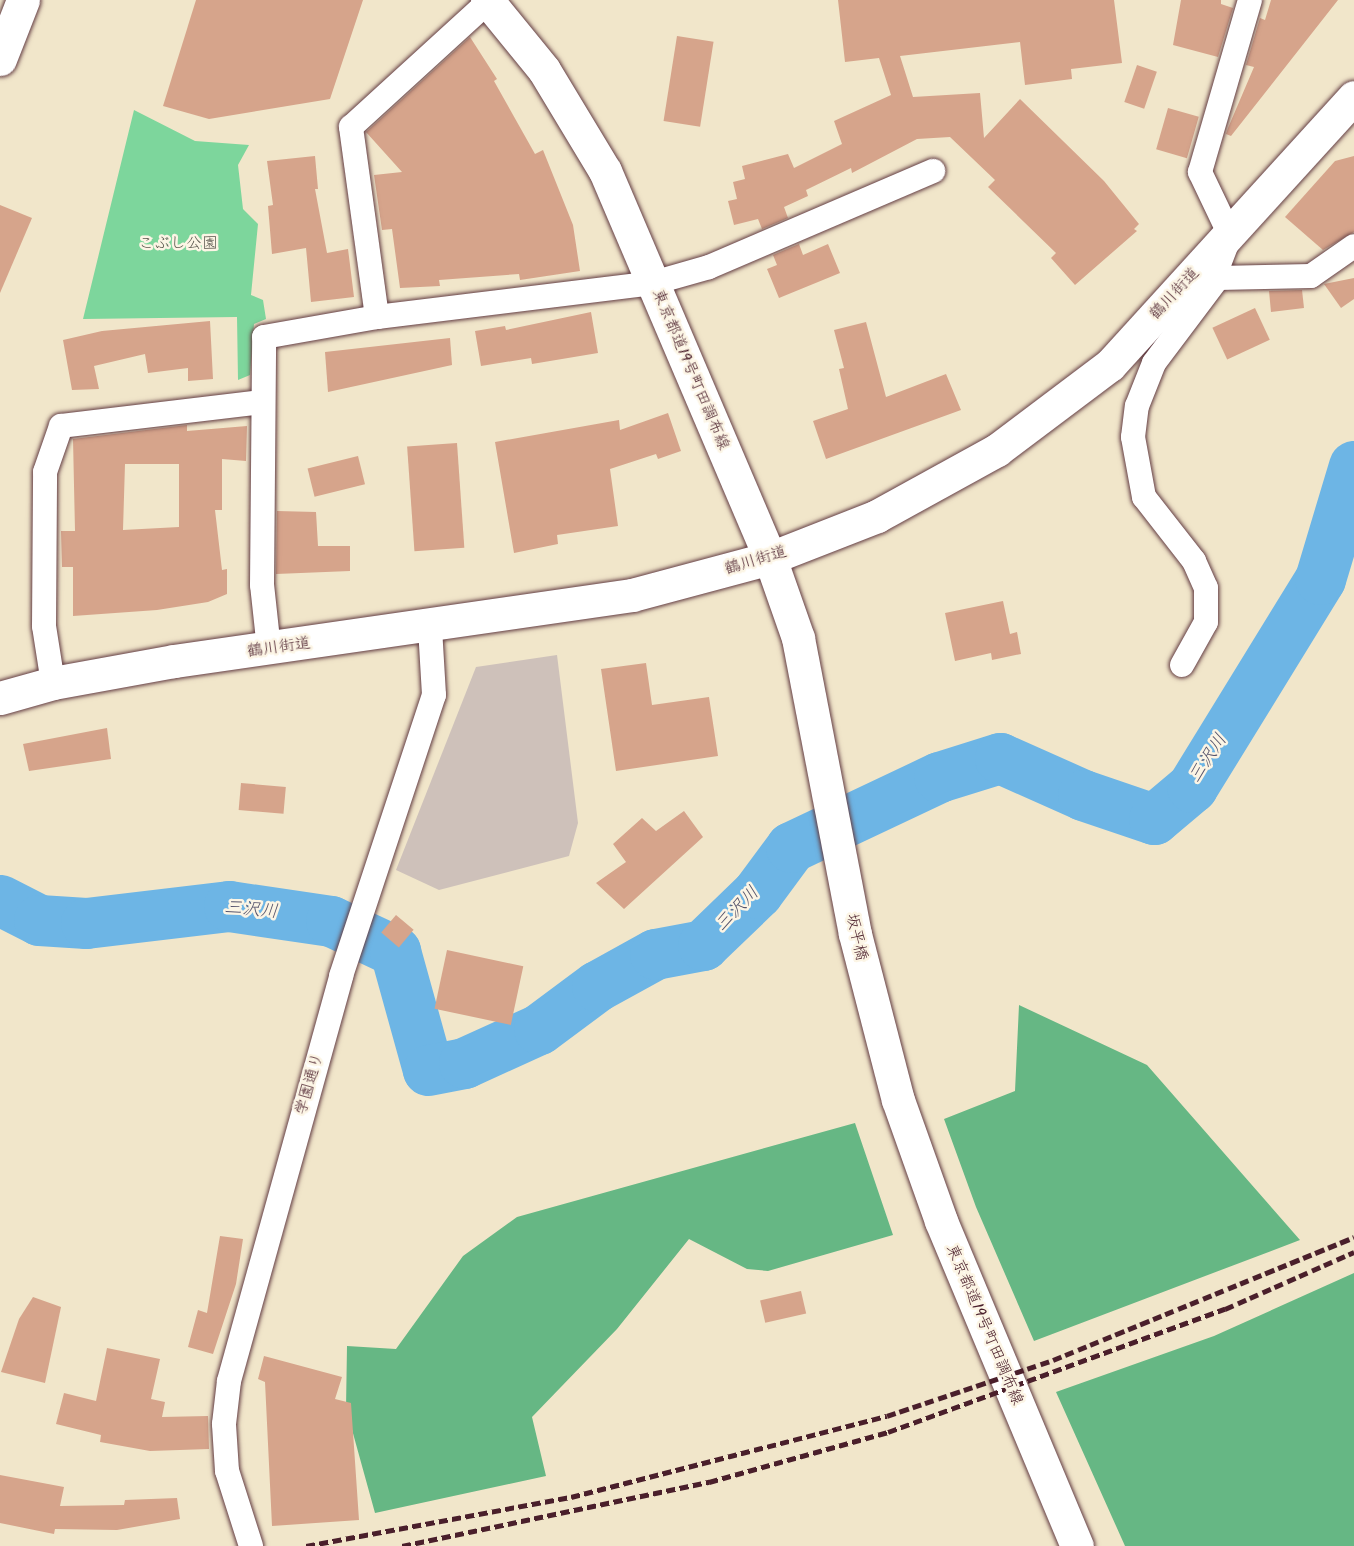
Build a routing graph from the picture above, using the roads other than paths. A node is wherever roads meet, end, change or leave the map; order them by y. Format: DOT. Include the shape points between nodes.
graph roads {
  1 [pos="23,0"];
  2 [pos="1250,0"];
  3 [pos="487,1"];
  4 [pos="0,59"];
  5 [pos="1354,97"];
  6 [pos="933,171"];
  7 [pos="1230,235"];
  8 [pos="1354,246"];
  9 [pos="1218,279"];
  10 [pos="653,283"];
  11 [pos="377,317"];
  12 [pos="261,402"];
  13 [pos="770,558"];
  14 [pos="430,627"];
  15 [pos="269,649"];
  16 [pos="1182,664"];
  17 [pos="53,683"];
  18 [pos="0,698"];
  19 [pos="823,771"];
  20 [pos="898,1100"];
  21 [pos="251,1546"];
  22 [pos="1077,1546"];
  1 -- 4 [label="main road"];
  2 -- 7 [label="street" via="1200,172"];
  3 -- 10 [label="main road, 東京都道19号町田調布線" via="544,70 605,171"];
  3 -- 11 [label="street" via="351,127"];
  5 -- 7 [label="main road, 鶴川街道"];
  6 -- 10 [label="street" via="708,267"];
  7 -- 9 [label="street" via="1218,267"];
  7 -- 13 [label="main road, 鶴川街道" via="1110,365 997,450 877,516"];
  8 -- 9 [label="street" via="1311,276"];
  9 -- 16 [label="street" via="1154,363 1137,406 1133,438 1144,497 1194,561 1206,588 1206,622"];
  10 -- 11 [label="street"];
  10 -- 13 [label="main road, 東京都道19号町田調布線"];
  11 -- 12 [label="street" via="264,337"];
  12 -- 15 [label="street" via="262,585"];
  12 -- 17 [label="street" via="61,426 45,472 44,626"];
  13 -- 14 [label="main road, 鶴川街道" via="632,595"];
  13 -- 19 [label="main road, 東京都道19号町田調布線" via="798,638"];
  14 -- 15 [label="main road, 鶴川街道"];
  14 -- 21 [label="street, 学園通り" via="434,695 365,895 229,1381 224,1425 227,1471"];
  15 -- 17 [label="main road, 鶴川街道"];
  17 -- 18 [label="main road, 鶴川街道"];
  19 -- 20 [label="main road, 坂平橋" via="855,934"];
  20 -- 22 [label="main road, 東京都道19号町田調布線" via="941,1221"];
}
